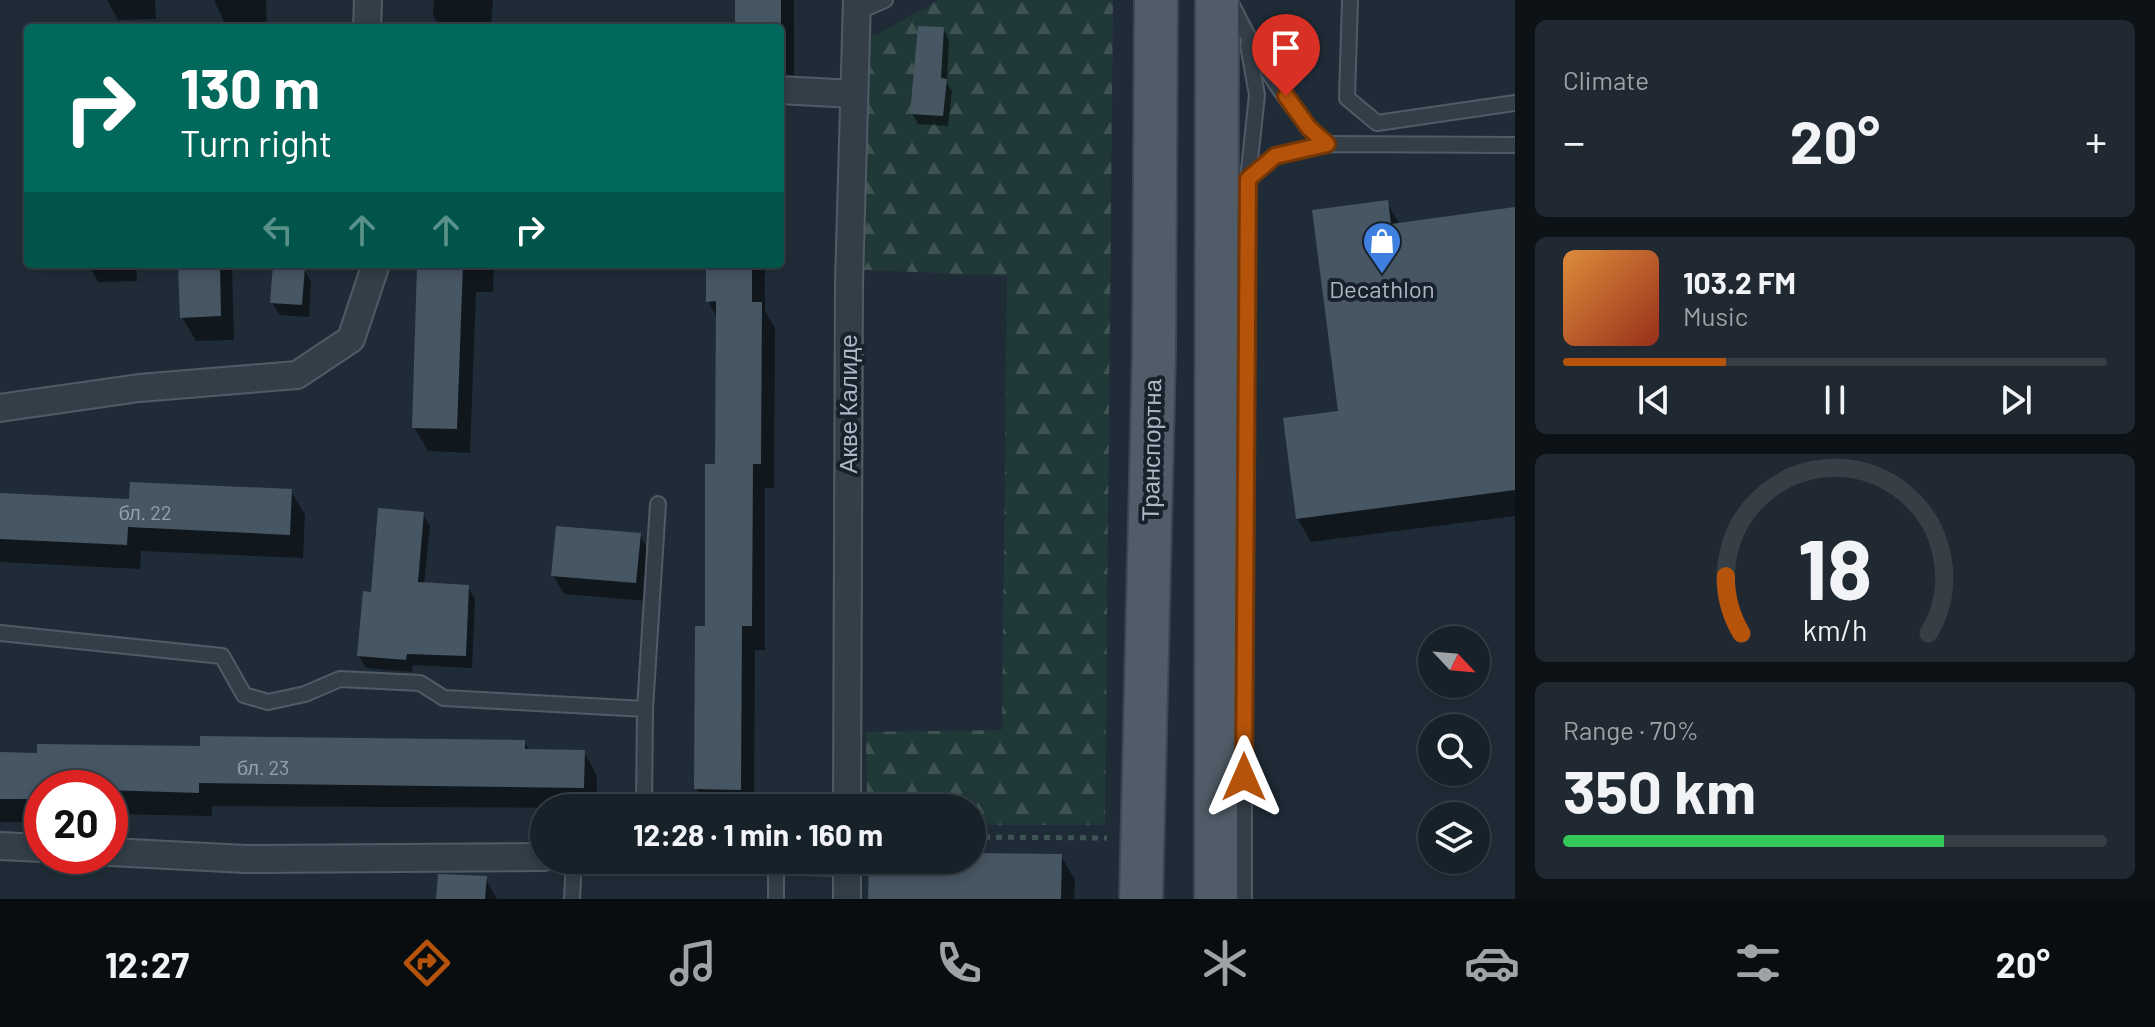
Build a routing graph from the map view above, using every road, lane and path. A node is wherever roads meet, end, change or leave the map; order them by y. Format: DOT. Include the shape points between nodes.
graph roads {
  1 [pos="368,0"];
  2 [pos="885,0"];
  3 [pos="1156,0"];
  4 [pos="1217,0"];
  5 [pos="1230,0"];
  6 [pos="1350,0"];
  7 [pos="857,6"];
  8 [pos="367,24"];
  9 [pos="1245,31"];
  10 [pos="784,90"];
  11 [pos="853,94"];
  12 [pos="1515,103"];
  13 [pos="1327,144"];
  14 [pos="1515,145"];
  15 [pos="1248,179"];
  16 [pos="375,268"];
  17 [pos="0,408"];
  18 [pos="658,504"];
  19 [pos="0,633"];
  20 [pos="645,709"];
  21 [pos="1244,777"];
  22 [pos="644,794"];
  23 [pos="847,794"];
  24 [pos="1216,817"];
  25 [pos="986,837"];
  26 [pos="1112,838"];
  27 [pos="0,846"];
  28 [pos="24,847"];
  29 [pos="128,853"];
  30 [pos="530,857"];
  31 [pos="573,874"];
  32 [pos="776,874"];
  33 [pos="847,874"];
  34 [pos="1224,898"];
  35 [pos="572,899"];
  36 [pos="776,899"];
  37 [pos="847,899"];
  38 [pos="1141,899"];
  1 -- 8 [label="street"];
  2 -- 7 [label="lane"];
  3 -- 38 [label="main road, Транспортна"];
  4 -- 24 [label="main road"];
  5 -- 9 [label="lane"];
  6 -- 12 [label="lane" via="1347,98 1377,123"];
  7 -- 11 [label="street, Акве Калиде"];
  9 -- 13 [label="lane" via="1293,106"];
  9 -- 15 [label="lane" via="1257,95"];
  10 -- 11 [label="street"];
  11 -- 23 [label="street, Акве Калиде"];
  13 -- 14 [label="lane"];
  13 -- 15 [label="lane" via="1275,156"];
  15 -- 21 [label="lane"];
  16 -- 17 [label="street" via="351,339 297,375 139,388"];
  18 -- 20 [label="lane"];
  19 -- 20 [label="lane" via="222,656 244,695 268,702 340,679 420,683 444,698"];
  20 -- 22 [label="lane"];
  21 -- 24 [label="lane"];
  21 -- 34 [label="lane"];
  24 -- 34 [label="main road"];
  25 -- 26 [label="path"];
  27 -- 28 [label="street"];
  29 -- 30 [label="street" via="246,859"];
  31 -- 35 [label="lane"];
  32 -- 36 [label="lane"];
  33 -- 37 [label="street"];
}
